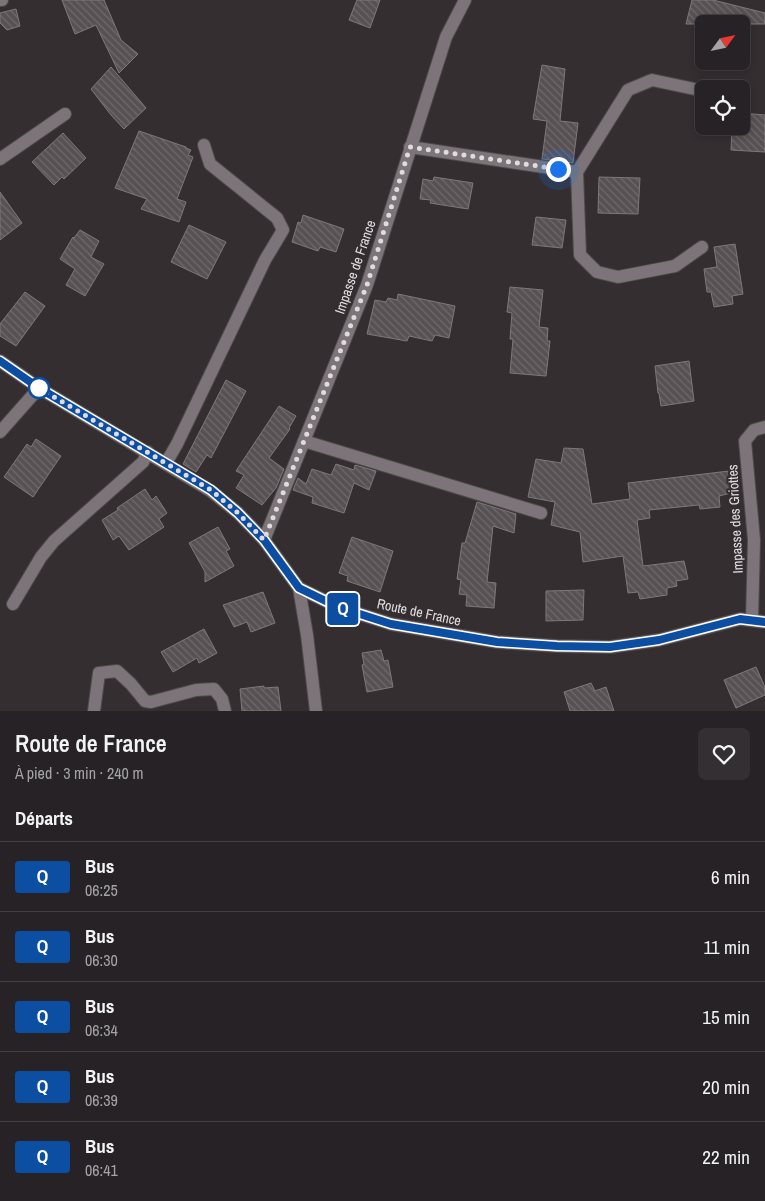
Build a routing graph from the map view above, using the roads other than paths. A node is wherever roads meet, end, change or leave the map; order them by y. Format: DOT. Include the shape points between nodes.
graph roads {
  1 [pos="465,0"];
  2 [pos="695,88"];
  3 [pos="65,114"];
  4 [pos="204,145"];
  5 [pos="410,147"];
  6 [pos="0,159"];
  7 [pos="577,172"];
  8 [pos="702,247"];
  9 [pos="0,361"];
  10 [pos="39,388"];
  11 [pos="765,427"];
  12 [pos="0,432"];
  13 [pos="304,441"];
  14 [pos="148,452"];
  15 [pos="166,463"];
  16 [pos="541,513"];
  17 [pos="264,540"];
  18 [pos="299,588"];
  19 [pos="13,604"];
  20 [pos="759,621"];
  21 [pos="94,711"];
  22 [pos="225,711"];
  23 [pos="316,711"];
  1 -- 5 [label="street, Impasse de France" via="446,37"];
  2 -- 7 [label="street" via="652,80 628,90"];
  3 -- 6 [label="street"];
  4 -- 15 [label="street" via="210,164 276,218 283,230 265,260"];
  5 -- 7 [label="street"];
  5 -- 13 [label="street, Impasse de France" via="367,285"];
  7 -- 8 [label="street" via="580,255 597,272 618,276 675,266"];
  9 -- 10 [label="street, Route de France"];
  10 -- 12 [label="street"];
  10 -- 14 [label="street, Route de France"];
  11 -- 20 [label="street, Impasse des Griottes" via="754,430 745,440"];
  13 -- 16 [label="street"];
  13 -- 17 [label="street, Impasse de France"];
  14 -- 15 [label="street, Route de France"];
  14 -- 19 [label="street" via="143,462 54,541"];
  15 -- 17 [label="street, Route de France" via="211,490"];
  17 -- 18 [label="street, Route de France"];
  18 -- 20 [label="street, Route de France" via="338,607 391,624 497,642 610,647 659,640 740,619"];
  18 -- 23 [label="street"];
  21 -- 22 [label="street" via="99,673 117,671 145,701 214,689 222,699"];
}
